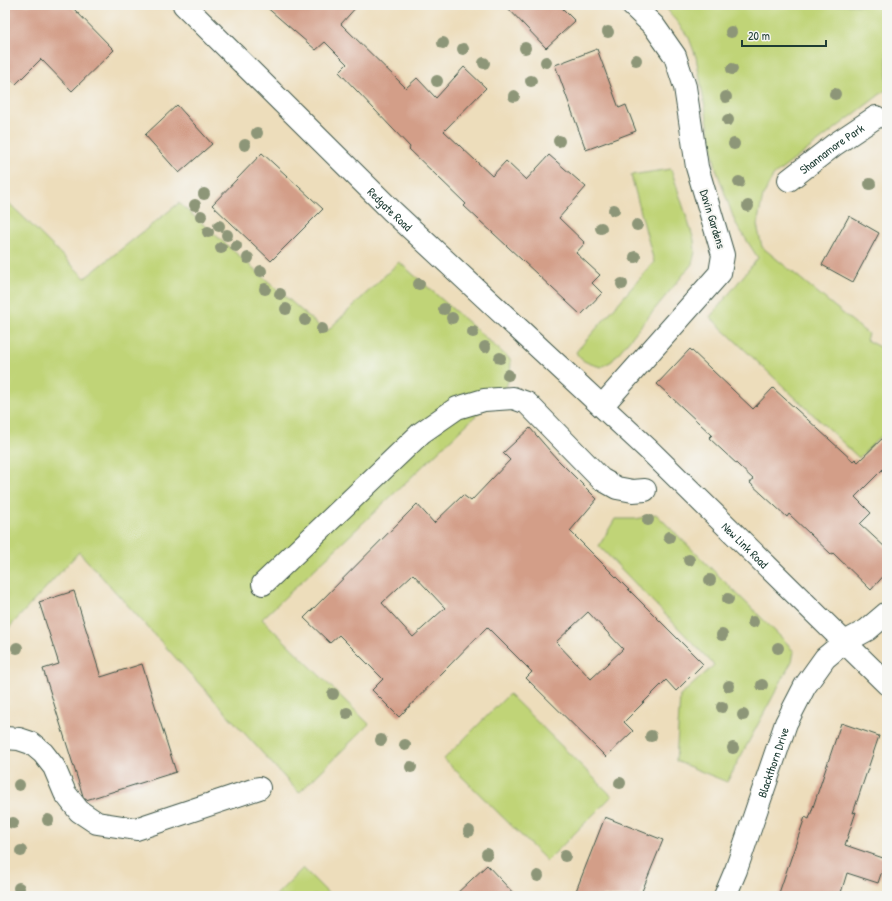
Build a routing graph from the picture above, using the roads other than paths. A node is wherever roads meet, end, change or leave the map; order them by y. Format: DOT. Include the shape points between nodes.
graph roads {
  1 [pos="184,5"];
  2 [pos="632,5"];
  3 [pos="883,119"];
  4 [pos="789,180"];
  5 [pos="602,406"];
  6 [pos="645,490"];
  7 [pos="263,584"];
  8 [pos="887,613"];
  9 [pos="843,643"];
  10 [pos="887,684"];
  11 [pos="5,738"];
  12 [pos="258,788"];
  13 [pos="725,896"];
  1 -- 5 [label="street, Redgate Road" via="392,211"];
  2 -- 5 [label="street, Davin Gardens" via="654,26 675,56 685,87 697,167 723,255 720,274"];
  3 -- 4 [label="street, Shannamore Park" via="834,145"];
  5 -- 9 [label="street, New Link Road"];
  6 -- 7 [label="street" via="617,488 601,479 527,403 513,398 484,400 458,408 421,433"];
  8 -- 9 [label="street, Blackthorn Drive" via="867,630"];
  9 -- 10 [label="street, New Link Road"];
  9 -- 13 [label="street, Blackthorn Drive" via="825,658 789,715"];
  11 -- 12 [label="street" via="31,743 43,753 54,767 65,793 79,811 97,823 136,830"];
}
